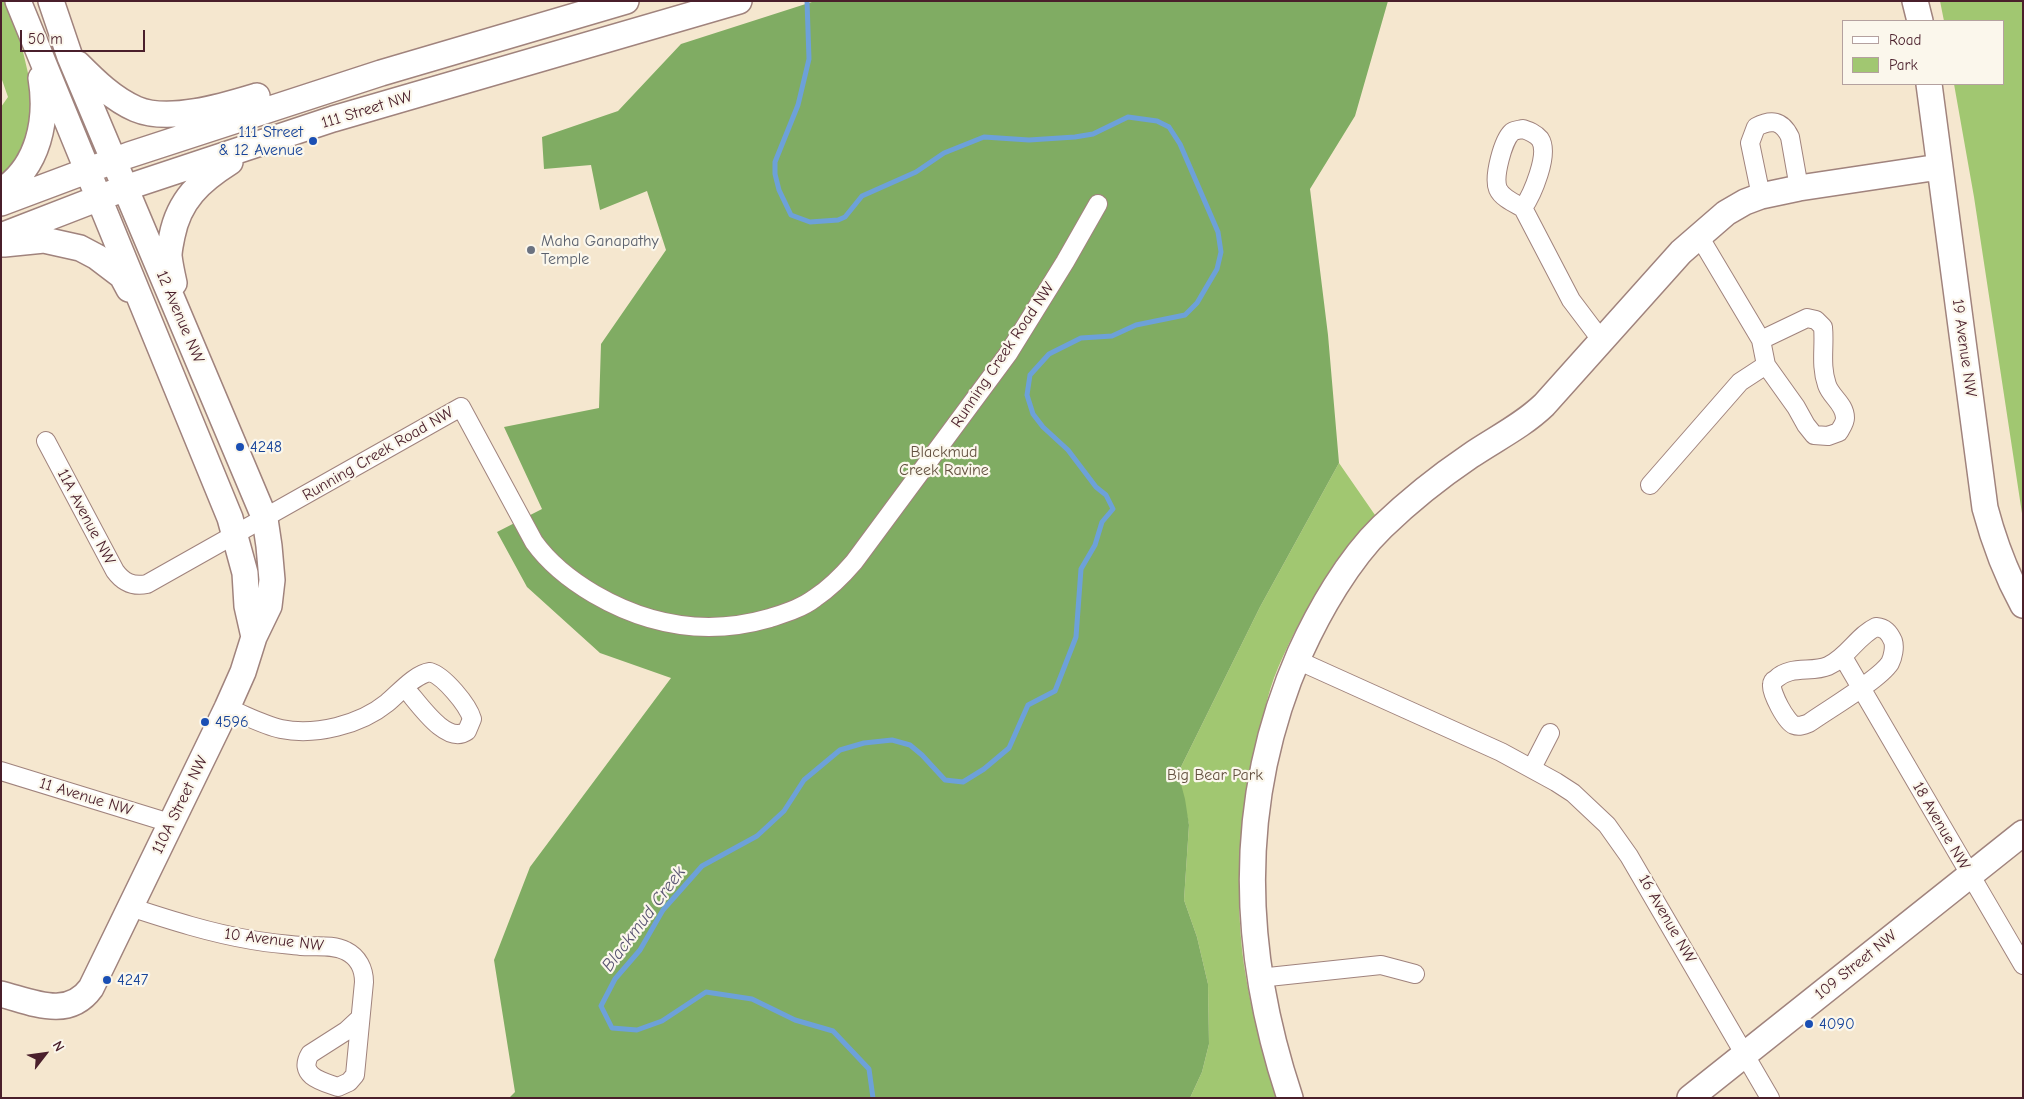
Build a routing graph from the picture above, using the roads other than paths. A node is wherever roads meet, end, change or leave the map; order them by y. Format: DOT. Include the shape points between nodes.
graph roads {
  1 [pos="18,1"];
  2 [pos="51,1"];
  3 [pos="626,1"];
  4 [pos="739,1"];
  5 [pos="1915,1"];
  6 [pos="1920,20"];
  7 [pos="37,51"];
  8 [pos="70,57"];
  9 [pos="381,73"];
  10 [pos="1928,85"];
  11 [pos="261,144"];
  12 [pos="114,160"];
  13 [pos="1940,167"];
  14 [pos="87,170"];
  15 [pos="125,188"];
  16 [pos="1799,188"];
  17 [pos="1,191"];
  18 [pos="1761,196"];
  19 [pos="99,198"];
  20 [pos="1,203"];
  21 [pos="1098,204"];
  22 [pos="1522,208"];
  23 [pos="1,236"];
  24 [pos="1699,236"];
  25 [pos="1,245"];
  26 [pos="152,329"];
  27 [pos="187,334"];
  28 [pos="1602,340"];
  29 [pos="1761,340"];
  30 [pos="1766,365"];
  31 [pos="46,441"];
  32 [pos="1650,485"];
  33 [pos="250,527"];
  34 [pos="2023,605"];
  35 [pos="254,638"];
  36 [pos="1843,657"];
  37 [pos="1297,660"];
  38 [pos="1861,687"];
  39 [pos="406,688"];
  40 [pos="227,708"];
  41 [pos="1550,733"];
  42 [pos="1532,768"];
  43 [pos="1,771"];
  44 [pos="170,823"];
  45 [pos="2023,833"];
  46 [pos="1969,874"];
  47 [pos="130,907"];
  48 [pos="2023,965"];
  49 [pos="1415,974"];
  50 [pos="1259,978"];
  51 [pos="1,994"];
  52 [pos="360,1018"];
  53 [pos="1745,1054"];
  54 [pos="1290,1098"];
  55 [pos="1690,1098"];
  56 [pos="1770,1098"];
  1 -- 7 [label="street, 12 Avenue NW"];
  2 -- 8 [label="street, 12 Avenue NW"];
  3 -- 9 [label="street, 111 Street NW"];
  4 -- 11 [label="street, 111 Street NW" via="334,119"];
  5 -- 6 [label="street"];
  7 -- 14 [label="street, 12 Avenue NW"];
  7 -- 17 [label="street" via="44,103 40,133 30,159"];
  8 -- 9 [label="street" via="103,89 136,109 162,115 212,109 318,78"];
  8 -- 12 [label="street, 12 Avenue NW"];
  9 -- 12 [label="street, 111 Street NW"];
  10 -- 13 [label="street, 19 Avenue NW"];
  11 -- 15 [label="street, 111 Street NW"];
  11 -- 27 [label="street" via="209,175 188,197 175,219 169,254"];
  12 -- 14 [label="street, 111 Street NW"];
  12 -- 15 [label="street, 12 Avenue NW"];
  13 -- 16 [label="street"];
  13 -- 34 [label="street, 19 Avenue NW" via="1985,508 2000,556"];
  14 -- 19 [label="street, 12 Avenue NW"];
  14 -- 20 [label="street, 111 Street NW"];
  15 -- 19 [label="street, 111 Street NW"];
  15 -- 27 [label="street, 12 Avenue NW"];
  16 -- 18 [label="street"];
  16 -- 18 [label="street" via="1790,137 1786,129 1772,121 1756,127 1750,143"];
  18 -- 24 [label="street" via="1726,213"];
  19 -- 23 [label="street, 111 Street NW"];
  19 -- 26 [label="street, 12 Avenue NW"];
  21 -- 33 [label="street, Running Creek Road NW" via="1008,354 854,562 813,600 777,616 741,625 697,628 644,616 586,589 559,569 534,542 462,407"];
  22 -- 28 [label="street" via="1571,300"];
  24 -- 28 [label="street" via="1680,252"];
  24 -- 29 [label="street"];
  25 -- 26 [label="street" via="44,240 80,248 97,256 122,276"];
  26 -- 33 [label="street, 12 Avenue NW" via="222,498"];
  27 -- 33 [label="street, 12 Avenue NW"];
  28 -- 37 [label="street" via="1531,418 1434,481 1380,529 1338,584"];
  29 -- 30 [label="street"];
  29 -- 30 [label="street" via="1807,318 1816,320 1823,327 1822,358 1827,386 1842,406 1845,420 1839,432 1828,436 1814,435"];
  30 -- 32 [label="street" via="1740,382"];
  31 -- 33 [label="street, 11A Avenue NW" via="123,581 147,584"];
  33 -- 35 [label="street, 12 Avenue NW" via="245,573 247,606"];
  33 -- 35 [label="street, 12 Avenue NW" via="270,546 271,596"];
  35 -- 40 [label="street, 12 Avenue NW"];
  36 -- 38 [label="street, 18 Avenue NW"];
  36 -- 38 [label="street" via="1876,627 1883,628 1890,635 1894,645 1890,662"];
  36 -- 38 [label="street" via="1827,666 1782,674 1774,680 1773,694 1785,715 1794,725 1802,726"];
  37 -- 42 [label="street, 16 Avenue NW"];
  37 -- 50 [label="street" via="1269,739 1256,814 1252,894"];
  38 -- 46 [label="street, 18 Avenue NW"];
  39 -- 40 [label="street" via="368,715 327,729 280,729"];
  40 -- 44 [label="street, 110A Street NW"];
  41 -- 42 [label="street"];
  42 -- 53 [label="street, 16 Avenue NW" via="1573,793 1619,841"];
  43 -- 44 [label="street, 11 Avenue NW"];
  44 -- 47 [label="street, 110A Street NW"];
  45 -- 46 [label="street, 109 Street NW"];
  46 -- 48 [label="street, 18 Avenue NW"];
  46 -- 53 [label="street, 109 Street NW"];
  47 -- 51 [label="street, 110A Street NW" via="91,988 80,1000 55,1008"];
  47 -- 52 [label="street, 10 Avenue NW" via="229,936 278,944 332,946 348,951 364,975"];
  49 -- 50 [label="street" via="1381,965"];
  50 -- 54 [label="street" via="1267,1021"];
  53 -- 55 [label="street, 109 Street NW"];
  53 -- 56 [label="street, 16 Avenue NW"];
}
